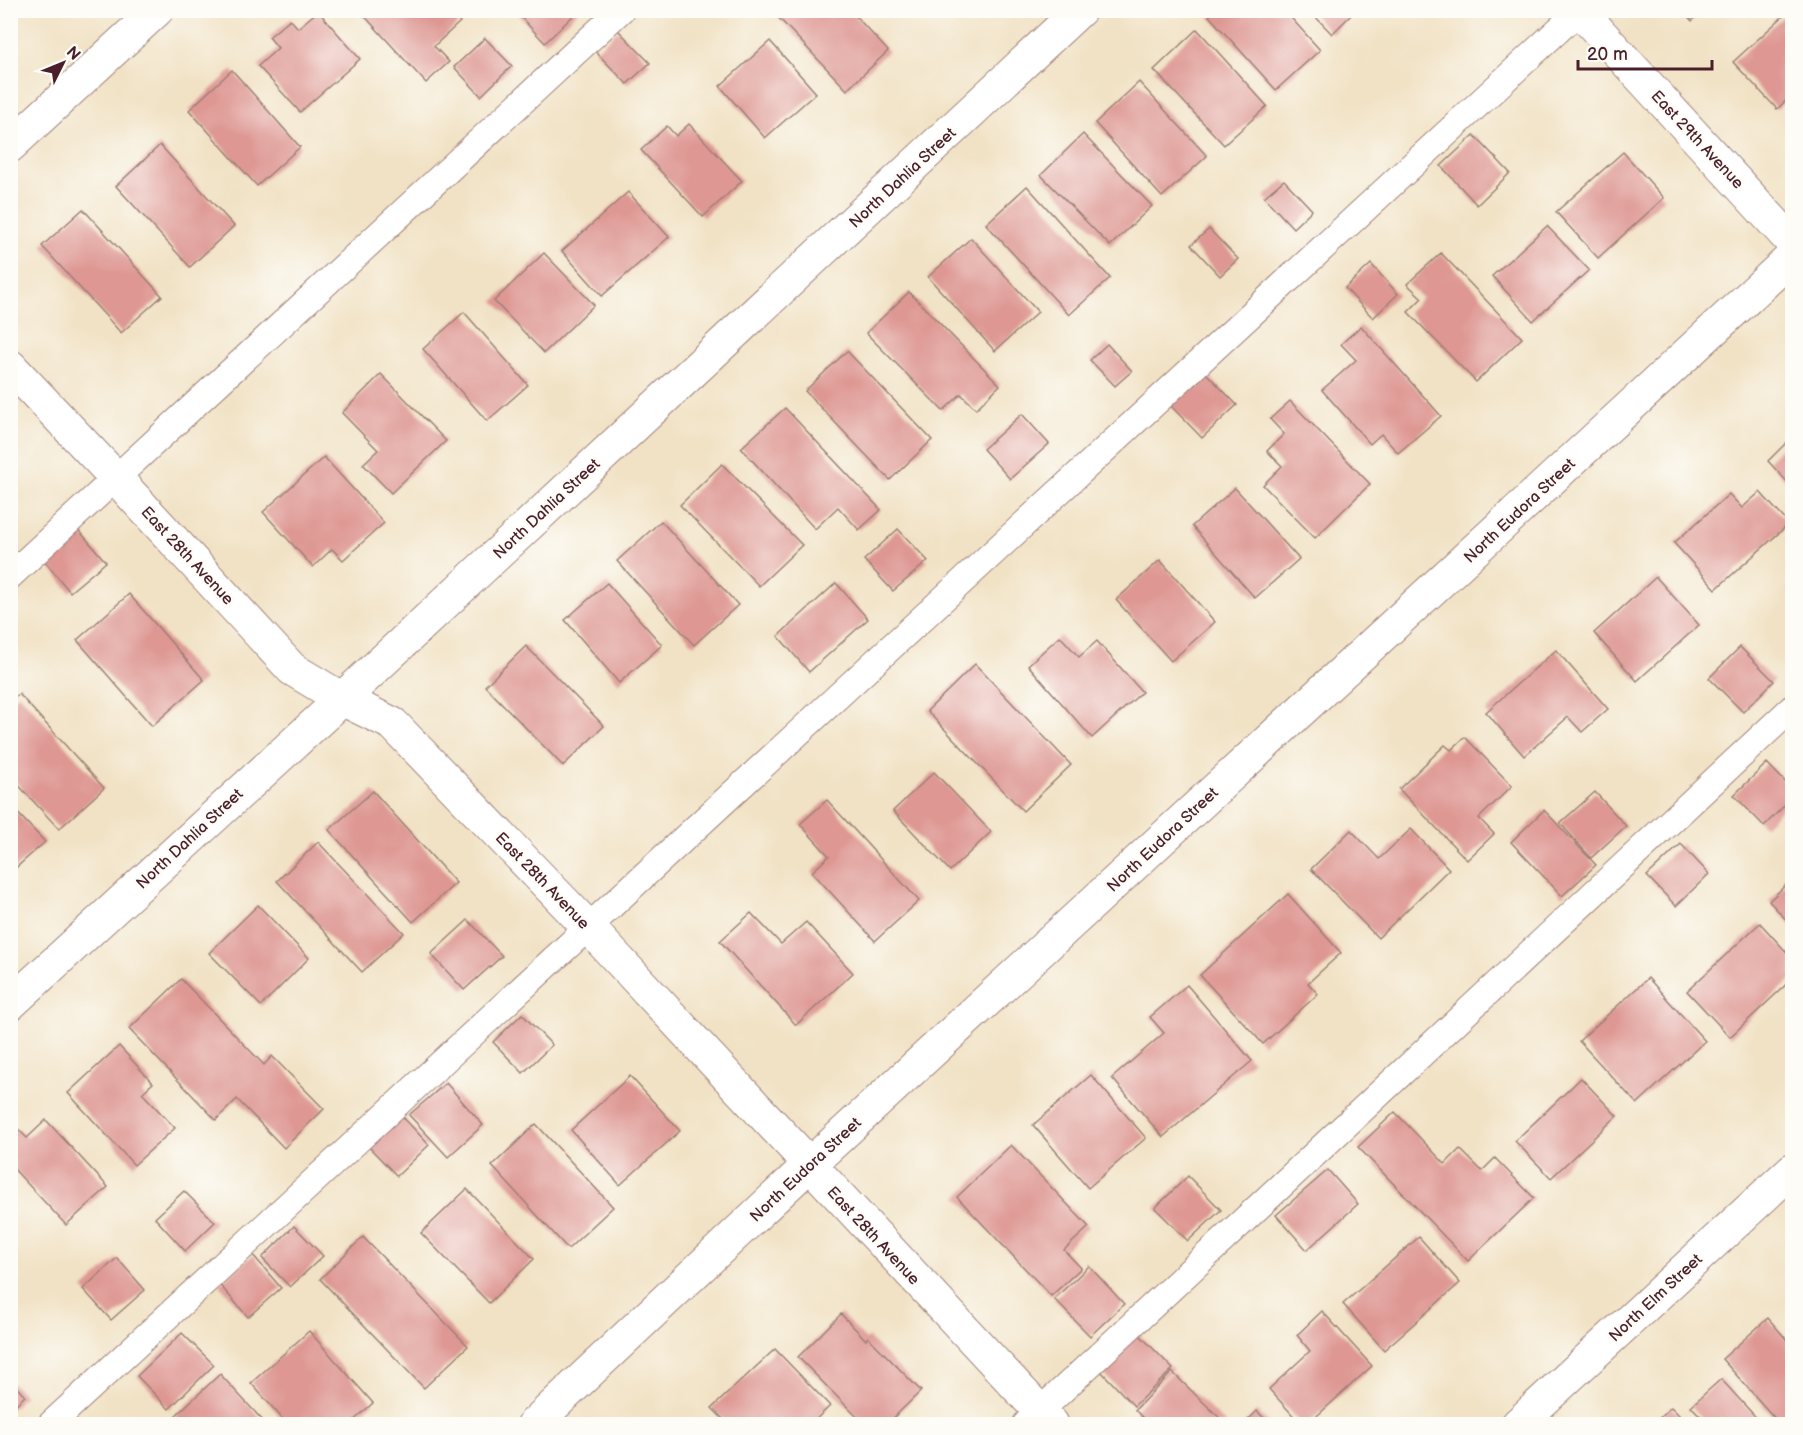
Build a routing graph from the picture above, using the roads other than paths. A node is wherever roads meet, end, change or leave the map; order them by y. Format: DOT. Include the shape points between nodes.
graph roads {
  1 [pos="157,10"];
  2 [pos="621,10"];
  3 [pos="1080,10"];
  4 [pos="1579,11"];
  5 [pos="10,146"];
  6 [pos="1792,242"];
  7 [pos="1792,257"];
  8 [pos="10,366"];
  9 [pos="117,477"];
  10 [pos="10,576"];
  11 [pos="342,699"];
  12 [pos="1792,708"];
  13 [pos="588,927"];
  14 [pos="10,1004"];
  15 [pos="809,1166"];
  16 [pos="1792,1170"];
  17 [pos="1039,1420"];
  18 [pos="51,1425"];
  19 [pos="534,1425"];
  20 [pos="1518,1425"];
  1 -- 5 [label="street"];
  2 -- 9 [label="lane"];
  3 -- 11 [label="street, North Dahlia Street"];
  4 -- 6 [label="street, East 29th Avenue"];
  4 -- 13 [label="lane"];
  7 -- 15 [label="street, North Eudora Street"];
  8 -- 9 [label="street, East 28th Avenue"];
  9 -- 10 [label="lane"];
  9 -- 11 [label="street, East 28th Avenue" via="292,669"];
  11 -- 13 [label="street, East 28th Avenue" via="393,724"];
  11 -- 14 [label="street, North Dahlia Street"];
  12 -- 17 [label="lane"];
  13 -- 15 [label="street, East 28th Avenue"];
  13 -- 18 [label="lane"];
  15 -- 17 [label="street, East 28th Avenue"];
  15 -- 19 [label="street, North Eudora Street"];
  16 -- 20 [label="street, North Elm Street"];
}
